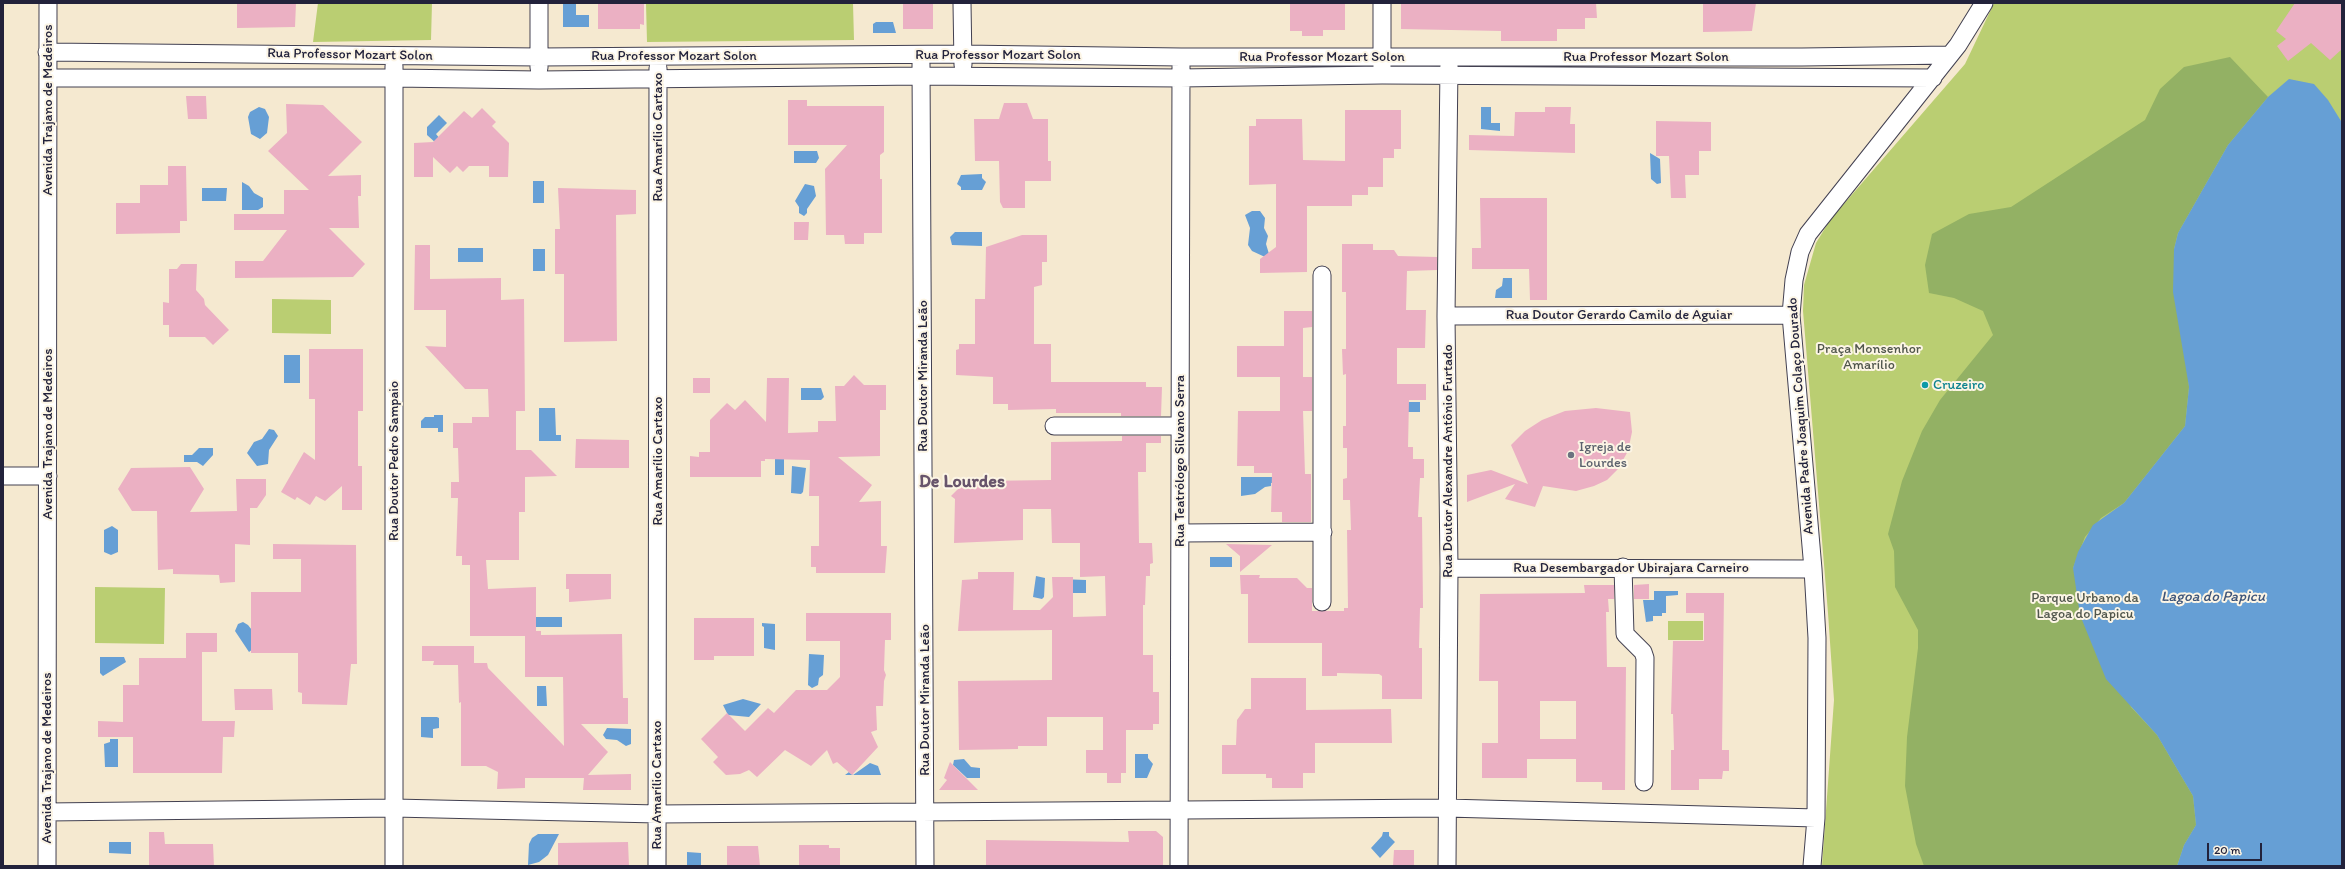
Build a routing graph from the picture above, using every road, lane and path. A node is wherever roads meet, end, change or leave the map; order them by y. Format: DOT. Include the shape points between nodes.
graph roads {
  1 [pos="48,3"];
  2 [pos="539,3"];
  3 [pos="962,3"];
  4 [pos="1382,3"];
  5 [pos="1984,3"];
  6 [pos="47,52"];
  7 [pos="920,54"];
  8 [pos="962,54"];
  9 [pos="658,55"];
  10 [pos="1950,55"];
  11 [pos="394,56"];
  12 [pos="539,56"];
  13 [pos="1181,57"];
  14 [pos="1382,57"];
  15 [pos="1449,57"];
  16 [pos="1382,75"];
  17 [pos="921,76"];
  18 [pos="1450,76"];
  19 [pos="963,77"];
  20 [pos="48,78"];
  21 [pos="394,78"];
  22 [pos="1180,78"];
  23 [pos="1932,78"];
  24 [pos="658,79"];
  25 [pos="539,80"];
  26 [pos="1322,275"];
  27 [pos="1792,315"];
  28 [pos="1446,316"];
  29 [pos="1054,426"];
  30 [pos="1180,426"];
  31 [pos="3,476"];
  32 [pos="48,476"];
  33 [pos="1323,532"];
  34 [pos="1181,533"];
  35 [pos="1623,567"];
  36 [pos="1449,568"];
  37 [pos="1813,569"];
  38 [pos="1322,602"];
  39 [pos="1644,782"];
  40 [pos="394,808"];
  41 [pos="1447,808"];
  42 [pos="926,811"];
  43 [pos="1179,811"];
  44 [pos="47,812"];
  45 [pos="657,814"];
  46 [pos="1816,818"];
  47 [pos="47,866"];
  48 [pos="394,866"];
  49 [pos="657,866"];
  50 [pos="925,866"];
  51 [pos="1179,866"];
  52 [pos="1447,866"];
  53 [pos="1812,866"];
  1 -- 6 [label="street, Avenida Trajano de Medeiros"];
  2 -- 12 [label="street"];
  3 -- 8 [label="street"];
  4 -- 14 [label="street"];
  5 -- 10 [label="street, Avenida Padre Joaquim Colaço Dourado"];
  6 -- 11 [label="street, Rua Professor Mozart Solon"];
  6 -- 20 [label="street, Avenida Trajano de Medeiros"];
  7 -- 8 [label="street, Rua Professor Mozart Solon"];
  7 -- 9 [label="street, Rua Professor Mozart Solon"];
  7 -- 17 [label="street, Rua Doutor Miranda Leão"];
  8 -- 13 [label="street, Rua Professor Mozart Solon"];
  8 -- 19 [label="street"];
  9 -- 12 [label="street, Rua Professor Mozart Solon"];
  9 -- 24 [label="street, Rua Amarílio Cartaxo"];
  10 -- 15 [label="street, Rua Professor Mozart Solon"];
  10 -- 23 [label="street, Avenida Padre Joaquim Colaço Dourado"];
  11 -- 12 [label="street, Rua Professor Mozart Solon"];
  11 -- 21 [label="street, Rua Doutor Pedro Sampaio"];
  12 -- 25 [label="street"];
  13 -- 14 [label="street, Rua Professor Mozart Solon"];
  13 -- 22 [label="street, Rua Teatrólogo Silvano Serra"];
  14 -- 15 [label="street, Rua Professor Mozart Solon"];
  14 -- 16 [label="street"];
  15 -- 18 [label="street, Rua Doutor Alexandre Antônio Furtado"];
  16 -- 18 [label="street, Rua Professor Mozart Solon"];
  16 -- 22 [label="street, Rua Professor Mozart Solon"];
  17 -- 19 [label="street, Rua Professor Mozart Solon"];
  17 -- 24 [label="street, Rua Professor Mozart Solon"];
  17 -- 42 [label="street, Rua Doutor Miranda Leão"];
  18 -- 23 [label="street, Rua Professor Mozart Solon"];
  18 -- 28 [label="street, Rua Doutor Alexandre Antônio Furtado"];
  19 -- 22 [label="street, Rua Professor Mozart Solon"];
  20 -- 21 [label="street, Rua Professor Mozart Solon"];
  20 -- 32 [label="street, Avenida Trajano de Medeiros"];
  21 -- 25 [label="street, Rua Professor Mozart Solon"];
  21 -- 40 [label="street, Rua Doutor Pedro Sampaio"];
  22 -- 30 [label="street, Rua Teatrólogo Silvano Serra"];
  23 -- 27 [label="street, Avenida Padre Joaquim Colaço Dourado" via="1806,237 1794,280"];
  24 -- 25 [label="street, Rua Professor Mozart Solon"];
  24 -- 45 [label="street, Rua Amarílio Cartaxo"];
  26 -- 33 [label="street"];
  27 -- 28 [label="street, Rua Doutor Gerardo Camilo de Aguiar"];
  27 -- 37 [label="street, Avenida Padre Joaquim Colaço Dourado"];
  28 -- 36 [label="street, Rua Doutor Alexandre Antônio Furtado"];
  29 -- 30 [label="street"];
  30 -- 34 [label="street, Rua Teatrólogo Silvano Serra"];
  31 -- 32 [label="street"];
  32 -- 44 [label="street, Avenida Trajano de Medeiros"];
  33 -- 34 [label="street"];
  33 -- 38 [label="street"];
  34 -- 43 [label="street, Rua Teatrólogo Silvano Serra"];
  35 -- 36 [label="street, Rua Desembargador Ubirajara Carneiro"];
  35 -- 37 [label="street, Rua Desembargador Ubirajara Carneiro"];
  35 -- 39 [label="street" via="1625,634 1643,652 1645,658"];
  36 -- 41 [label="street, Rua Doutor Alexandre Antônio Furtado"];
  37 -- 46 [label="street, Avenida Padre Joaquim Colaço Dourado" via="1817,638"];
  40 -- 44 [label="street"];
  40 -- 45 [label="street"];
  40 -- 48 [label="street, Rua Doutor Pedro Sampaio"];
  41 -- 43 [label="street"];
  41 -- 46 [label="street"];
  41 -- 52 [label="street, Rua Doutor Alexandre Antônio Furtado"];
  42 -- 43 [label="street"];
  42 -- 45 [label="street"];
  42 -- 50 [label="street, Rua Doutor Miranda Leão"];
  43 -- 51 [label="street, Rua Teatrólogo Silvano Serra"];
  44 -- 47 [label="street, Avenida Trajano de Medeiros"];
  45 -- 49 [label="street, Rua Amarílio Cartaxo"];
  46 -- 53 [label="street, Avenida Padre Joaquim Colaço Dourado"];
}
